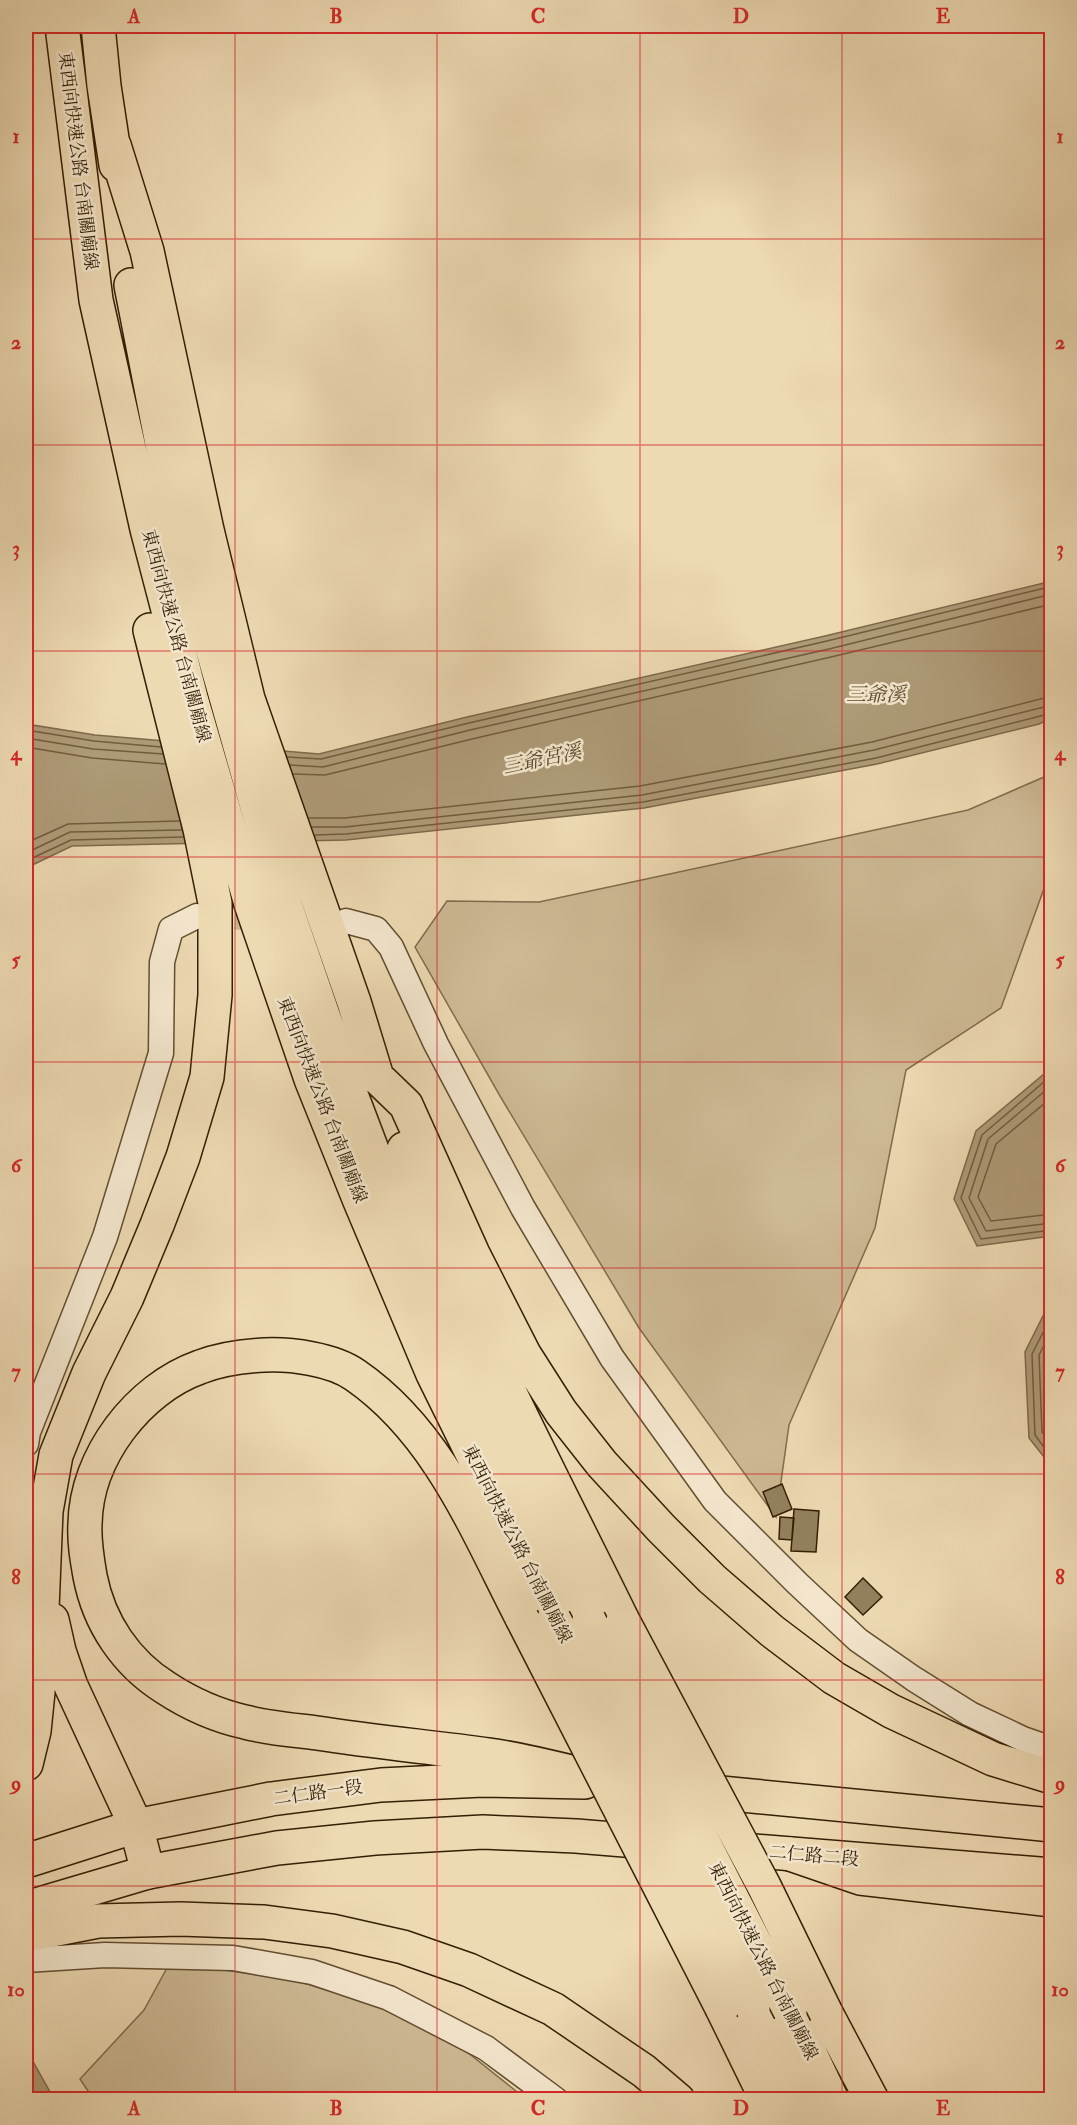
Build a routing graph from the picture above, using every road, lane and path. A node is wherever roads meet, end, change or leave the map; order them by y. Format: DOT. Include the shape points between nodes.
graph roads {
  1 [pos="62,26"];
  2 [pos="99,26"];
  3 [pos="179,698"];
  4 [pos="237,698"];
  5 [pos="206,910"];
  6 [pos="333,913"];
  7 [pos="377,1077"];
  8 [pos="26,1444"];
  9 [pos="44,1574"];
  10 [pos="1052,1749"];
  11 [pos="26,1764"];
  12 [pos="1052,1777"];
  13 [pos="618,1783"];
  14 [pos="1052,1825"];
  15 [pos="136,1826"];
  16 [pos="790,1854"];
  17 [pos="26,1861"];
  18 [pos="148,1872"];
  19 [pos="1052,1875"];
  20 [pos="1052,1900"];
  21 [pos="26,1908"];
  22 [pos="26,1935"];
  23 [pos="26,1960"];
  24 [pos="738,2008"];
  25 [pos="556,2100"];
  26 [pos="678,2100"];
  27 [pos="766,2100"];
  28 [pos="798,2100"];
  29 [pos="832,2100"];
  30 [pos="872,2100"];
  1 -- 3 [label="main road, 東西向快速公路 台南關廟線" via="110,446 127,532"];
  2 -- 4 [label="main road, 東西向快速公路 台南關廟線" via="129,270 179,531"];
  3 -- 5 [label="main road" via="200,829"];
  3 -- 24 [label="main road, 東西向快速公路 台南關廟線, bridge" via="311,1079 428,1363"];
  4 -- 6 [label="main road"];
  4 -- 29 [label="main road, 東西向快速公路 台南關廟線, bridge" via="285,905 391,1200 473,1388"];
  5 -- 8 [label="street" via="171,930 162,962 161,1053 105,1237"];
  5 -- 9 [label="main road" via="215,995 207,1077 157,1225 56,1455 46,1511"];
  6 -- 7 [label="main road"];
  6 -- 10 [label="street" via="376,929 391,947 436,1044 523,1208 612,1358 715,1501 858,1640 970,1714"];
  7 -- 12 [label="main road" via="406,1105 473,1254 524,1354 561,1412 661,1528 712,1579 834,1678 891,1711 993,1758"];
  7 -- 30 [label="main road, bridge" via="421,1193 508,1388 623,1621"];
  9 -- 11 [label="main road" via="39,1682"];
  9 -- 15 [label="main road" via="59,1651 71,1686"];
  13 -- 14 [label="main road"];
  13 -- 15 [label="main road, 二仁路一段" via="482,1780 381,1785 271,1799"];
  13 -- 24 [label="main road, bridge" via="493,1755 244,1722 165,1688 131,1662 109,1630 93,1593 84,1520 92,1481 107,1445 133,1412 164,1385 198,1367 238,1357 279,1354 319,1360 352,1372 386,1399 425,1441 461,1499 522,1618"];
  15 -- 17 [label="main road, 二仁路一段"];
  15 -- 18 [label="main road"];
  16 -- 18 [label="main road, 二仁路二段" via="483,1832 277,1848"];
  16 -- 19 [label="main road, 二仁路二段"];
  16 -- 20 [label="main road" via="860,1878"];
  18 -- 21 [label="main road"];
  22 -- 26 [label="main road" via="98,1921 181,1919 264,1922 332,1931 404,1947 469,1970 553,2009 644,2071"];
  23 -- 25 [label="street" via="105,1955 233,1958 312,1972 388,1998 486,2048"];
  24 -- 27 [label="main road"];
  24 -- 28 [label="main road, 東西向快速公路 台南關廟線"];
}
